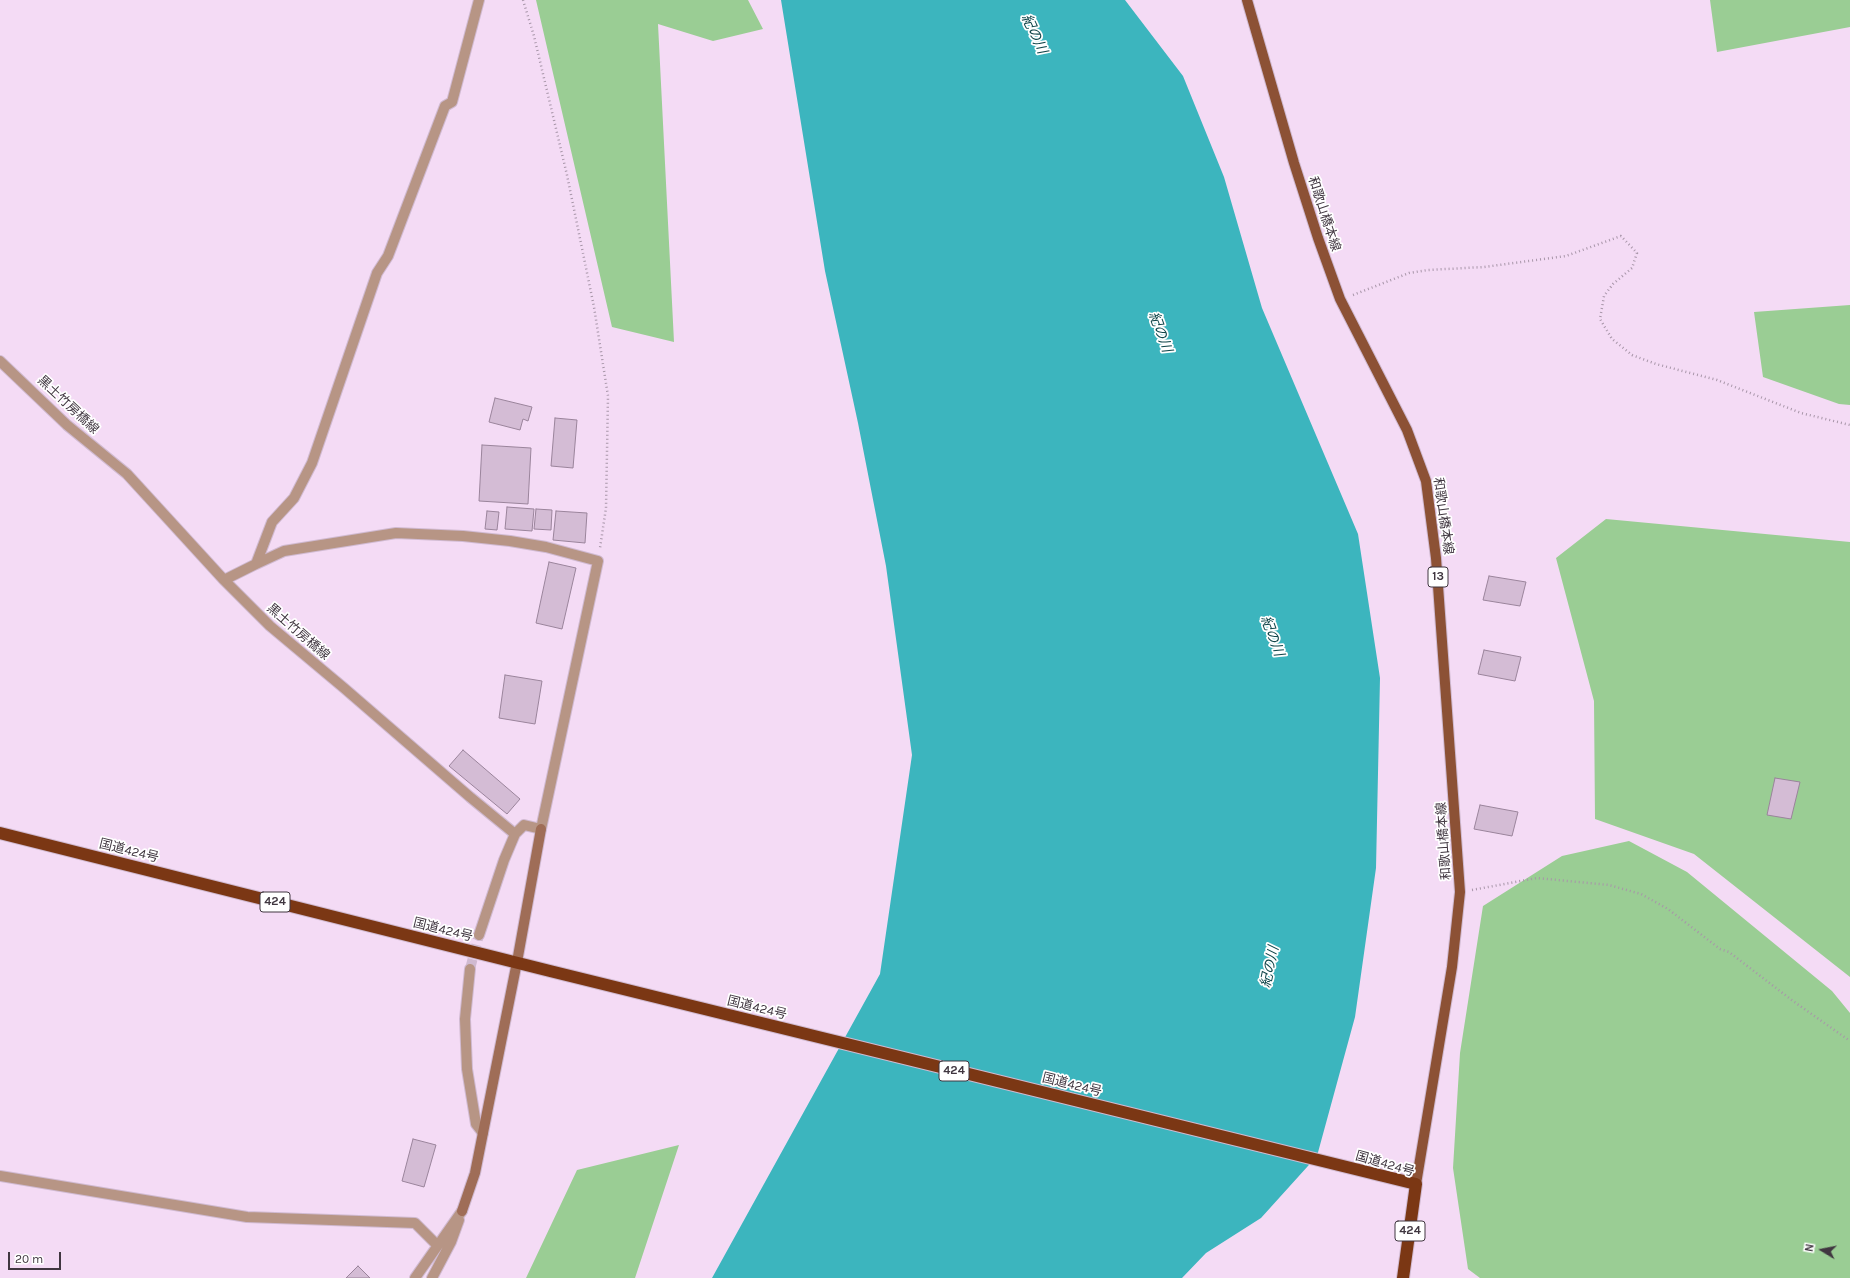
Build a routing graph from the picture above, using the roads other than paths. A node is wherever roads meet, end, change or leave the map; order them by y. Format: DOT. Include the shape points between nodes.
graph roads {
  1 [pos="479,0"];
  2 [pos="1247,0"];
  3 [pos="0,360"];
  4 [pos="256,564"];
  5 [pos="224,580"];
  6 [pos="541,829"];
  7 [pos="0,834"];
  8 [pos="515,834"];
  9 [pos="479,935"];
  10 [pos="517,962"];
  11 [pos="470,969"];
  12 [pos="483,1133"];
  13 [pos="0,1176"];
  14 [pos="1416,1184"];
  15 [pos="462,1211"];
  16 [pos="437,1245"];
  17 [pos="415,1278"];
  18 [pos="432,1278"];
  19 [pos="1403,1278"];
  1 -- 4 [label="street" via="452,102 445,106 388,256 377,273 312,463 294,498 272,522"];
  2 -- 14 [label="main road, 和歌山橋本線 / 13" via="1296,170 1340,299 1407,430 1426,481 1436,558 1460,892 1452,967"];
  3 -- 5 [label="street, 黒土竹房橋線" via="67,424 126,474"];
  4 -- 5 [label="street"];
  4 -- 6 [label="street" via="284,551 396,533 510,541 598,561"];
  5 -- 8 [label="street, 黒土竹房橋線" via="270,626"];
  6 -- 8 [label="street" via="524,825"];
  6 -- 10 [label="street"];
  7 -- 10 [label="highway, 国道424号 / 424"];
  8 -- 9 [label="street"];
  10 -- 12 [label="street"];
  10 -- 14 [label="highway, 国道424号 / 424"];
  11 -- 12 [label="street" via="465,1019 467,1069 476,1124"];
  12 -- 15 [label="street" via="475,1173"];
  13 -- 16 [label="street" via="247,1217 415,1223"];
  14 -- 19 [label="highway, 国道424号 / 424"];
  15 -- 16 [label="street"];
  15 -- 18 [label="street" via="452,1242"];
  16 -- 17 [label="street"];
}
